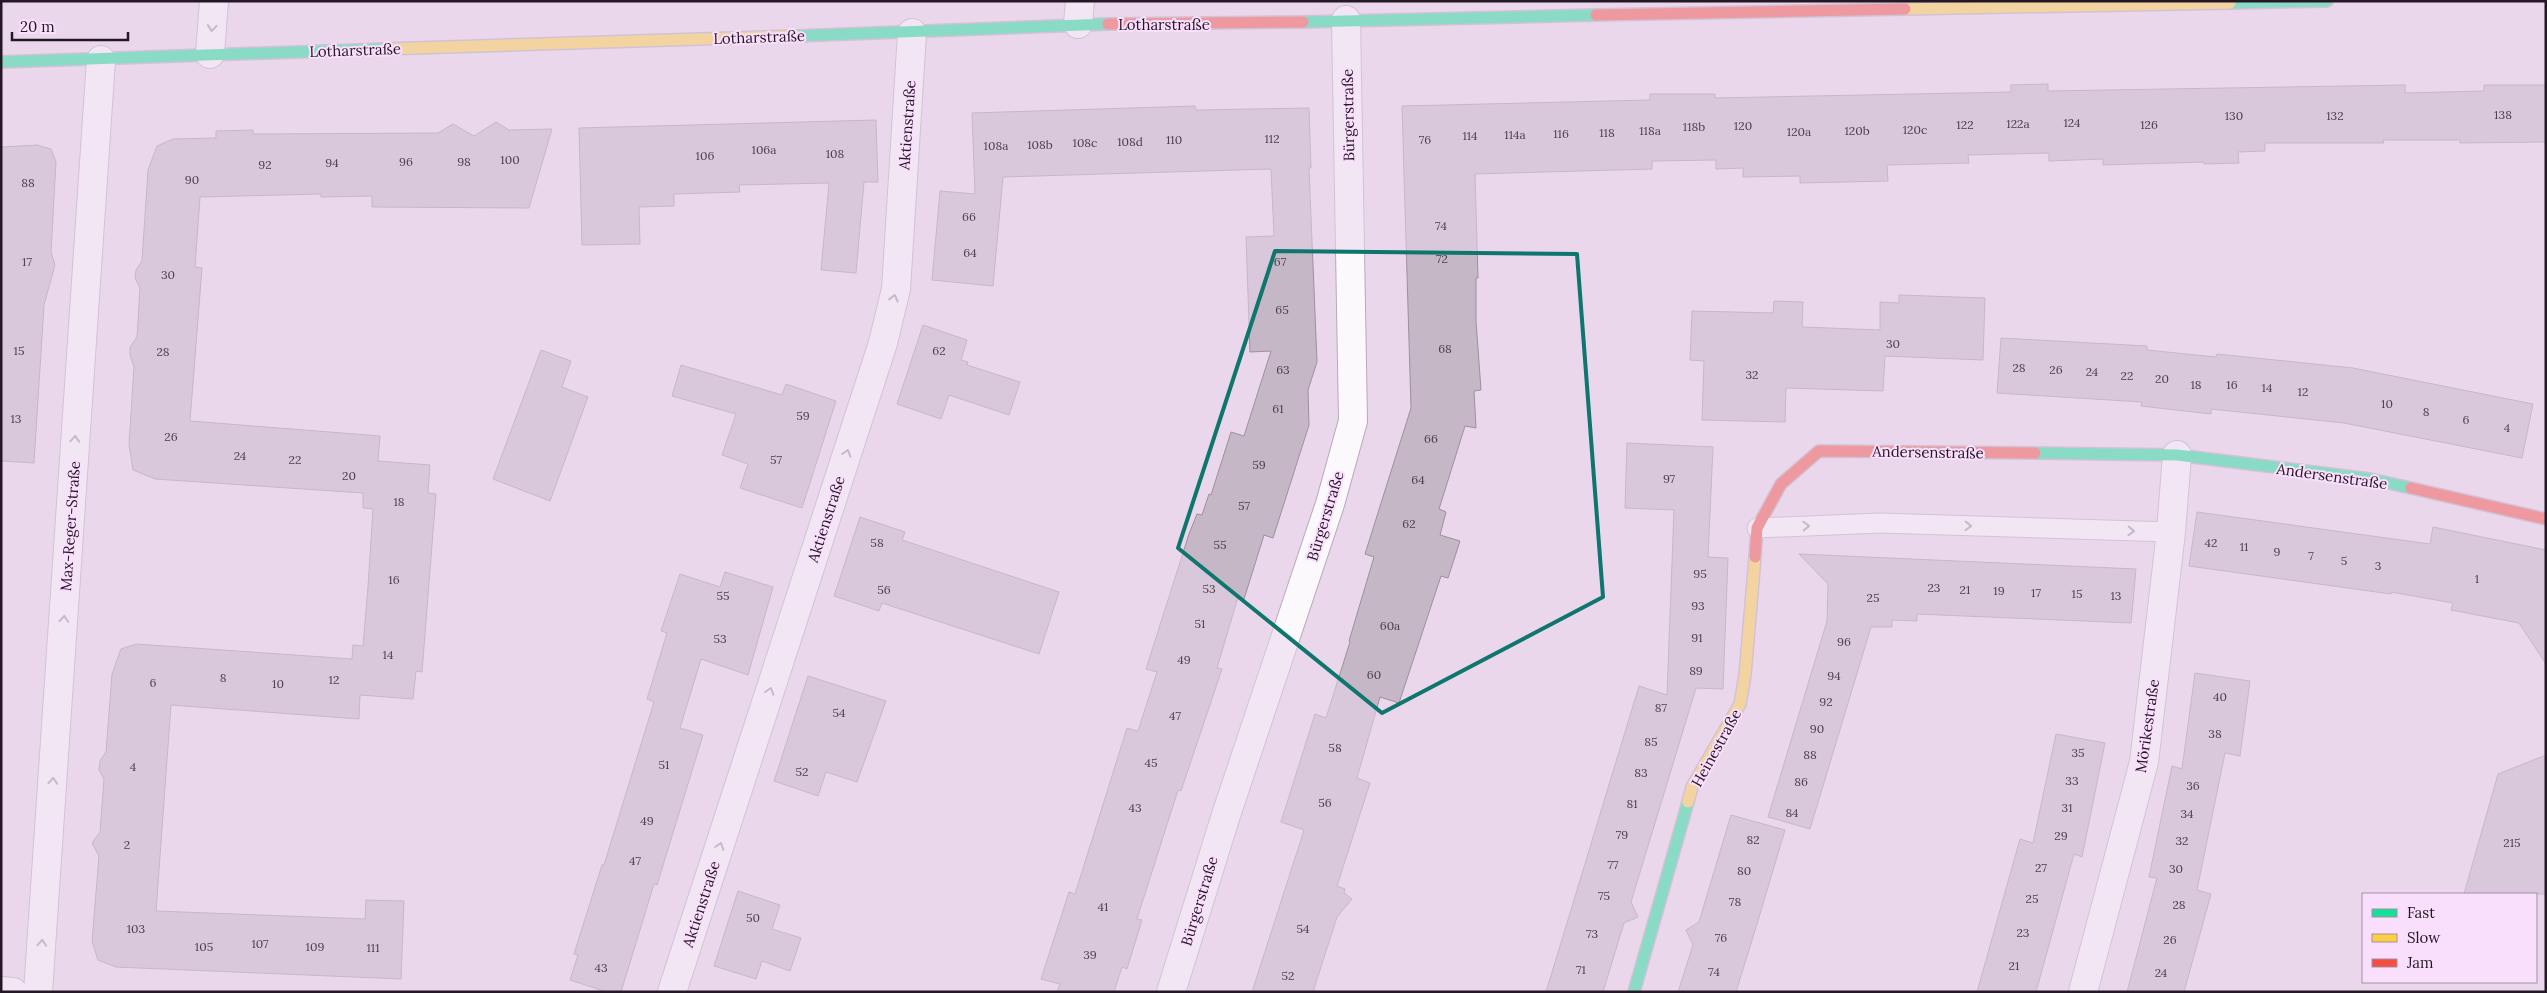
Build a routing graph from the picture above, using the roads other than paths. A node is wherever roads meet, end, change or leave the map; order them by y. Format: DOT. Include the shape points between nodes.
graph roads {
  1 [pos="214,1"];
  2 [pos="2328,1"];
  3 [pos="1980,4"];
  4 [pos="1079,13"];
  5 [pos="1346,20"];
  6 [pos="912,33"];
  7 [pos="210,54"];
  8 [pos="101,60"];
  9 [pos="1,62"];
  10 [pos="2177,455"];
  11 [pos="2546,519"];
  12 [pos="1757,528"];
  13 [pos="2171,532"];
  14 [pos="1,991"];
  15 [pos="13,992"];
  16 [pos="38,992"];
  17 [pos="672,992"];
  18 [pos="1170,992"];
  19 [pos="1634,992"];
  20 [pos="2083,992"];
  1 -- 7 [label="street, one-way"];
  2 -- 3 [label="street, Lotharstraße"];
  3 -- 5 [label="street, Lotharstraße"];
  4 -- 5 [label="street, Lotharstraße" via="1273,23"];
  4 -- 6 [label="street, Lotharstraße"];
  5 -- 18 [label="street, Bürgerstraße" via="1353,421 1330,504"];
  6 -- 7 [label="street, Lotharstraße"];
  17 -- 6 [label="street, Aktienstraße, one-way" via="883,343 896,289"];
  7 -- 8 [label="street, Lotharstraße"];
  8 -- 9 [label="street, Lotharstraße"];
  16 -- 8 [label="street, Max-Reger-Straße, one-way"];
  10 -- 11 [label="street, Andersenstraße" via="2370,479"];
  10 -- 12 [label="street, Andersenstraße" via="1819,451 1781,484"];
  10 -- 13 [label="street, Mörikestraße"];
  12 -- 13 [label="lane, one-way" via="1880,523"];
  12 -- 19 [label="street, Heinestraße" via="1740,704 1692,787"];
  13 -- 20 [label="street, Mörikestraße" via="2144,762"];
  14 -- 15 [label="street"];
}
